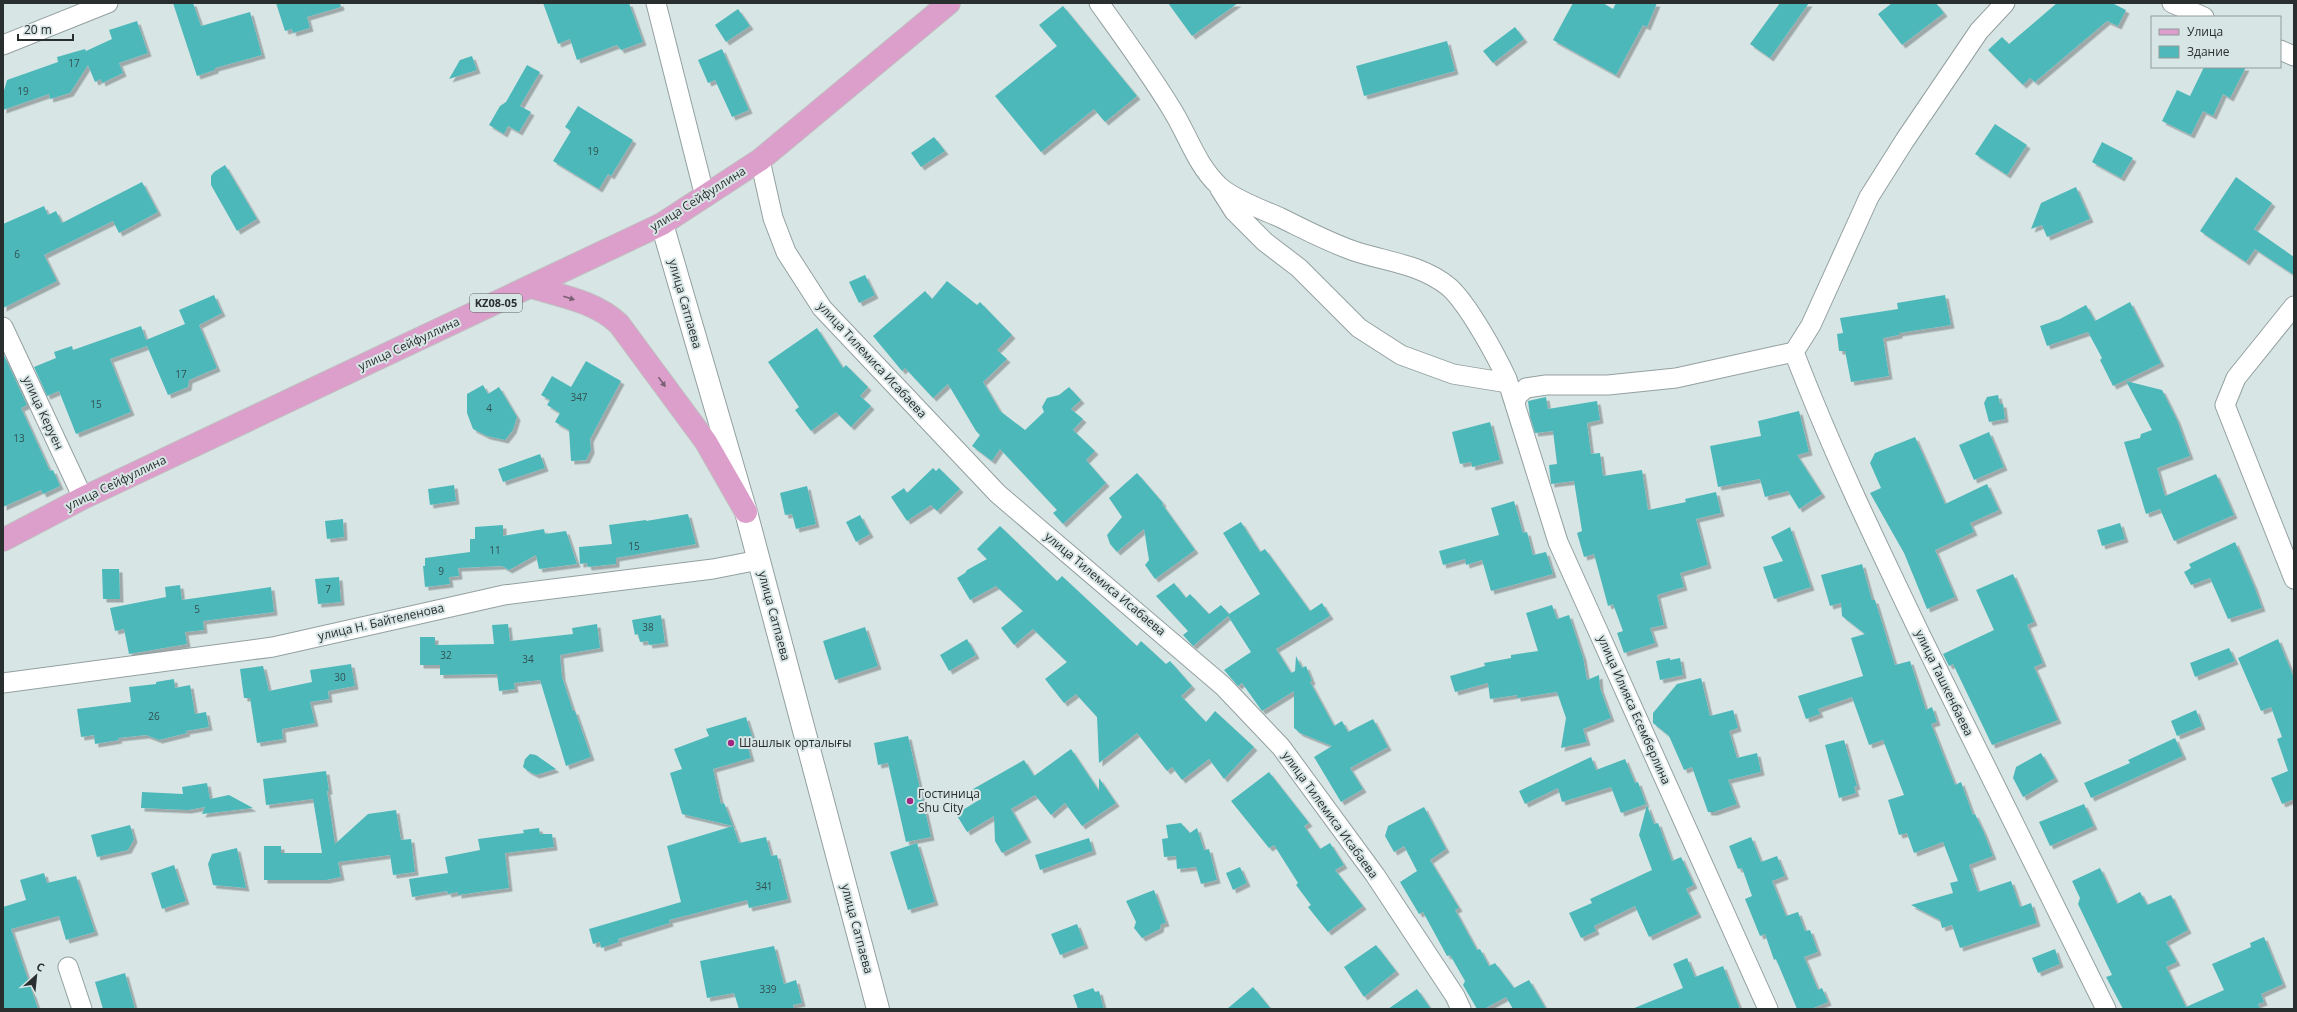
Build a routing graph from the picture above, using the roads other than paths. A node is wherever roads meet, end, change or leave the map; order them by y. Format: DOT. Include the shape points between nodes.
graph roads {
  1 [pos="108,3"];
  2 [pos="656,3"];
  3 [pos="949,3"];
  4 [pos="1099,3"];
  5 [pos="2006,3"];
  6 [pos="2172,3"];
  7 [pos="2202,16"];
  8 [pos="3,45"];
  9 [pos="2281,50"];
  10 [pos="2294,56"];
  11 [pos="760,160"];
  12 [pos="1218,186"];
  13 [pos="705,197"];
  14 [pos="662,224"];
  15 [pos="532,286"];
  16 [pos="2294,306"];
  17 [pos="3,327"];
  18 [pos="1794,352"];
  19 [pos="1508,383"];
  20 [pos="1515,405"];
  21 [pos="83,498"];
  22 [pos="746,512"];
  23 [pos="3,540"];
  24 [pos="759,560"];
  25 [pos="2294,579"];
  26 [pos="3,684"];
  27 [pos="68,966"];
  28 [pos="82,1009"];
  29 [pos="878,1009"];
  30 [pos="1461,1009"];
  31 [pos="1768,1009"];
  32 [pos="2106,1009"];
  1 -- 8 [label="street"];
  2 -- 13 [label="street"];
  3 -- 11 [label="main road, улица Сейфуллина / KZ08-05"];
  4 -- 12 [label="street" via="1172,109 1193,150"];
  5 -- 18 [label="street" via="1980,31 1869,197 1811,325"];
  6 -- 7 [label="street"];
  9 -- 10 [label="street"];
  11 -- 13 [label="main road, улица Сейфуллина / KZ08-05"];
  11 -- 30 [label="street, улица Тилемиса Исабаева" via="773,218 786,252 822,308 998,494 1223,686 1281,747 1375,875"];
  12 -- 19 [label="street" via="1234,211 1265,242 1299,268 1359,328 1401,355 1453,374"];
  12 -- 19 [label="street, улица Илияса Есемберлина" via="1249,204 1346,248 1376,258 1401,262 1425,272 1449,288 1496,356"];
  13 -- 14 [label="main road, улица Сейфуллина / KZ08-05"];
  14 -- 15 [label="main road, улица Сейфуллина / KZ08-05"];
  14 -- 22 [label="street, улица Сатпаева"];
  15 -- 21 [label="main road, улица Сейфуллина / KZ08-05"];
  15 -- 22 [label="main road, one-way" via="593,306 607,313 619,324 706,442"];
  16 -- 25 [label="street" via="2236,378 2225,406"];
  17 -- 21 [label="street, улица Керуен"];
  18 -- 20 [label="street" via="1676,378 1608,385 1546,385 1526,388 1517,396"];
  18 -- 32 [label="street, улица Ташкенбаева" via="1819,418 1859,506"];
  19 -- 20 [label="street, улица Илияса Есемберлина"];
  20 -- 31 [label="street, улица Илияса Есемберлина" via="1558,542"];
  21 -- 23 [label="main road, улица Сейфуллина / KZ08-05"];
  22 -- 24 [label="street, улица Сатпаева"];
  24 -- 26 [label="street, улица Н. Байтеленова" via="713,569 504,595 273,646"];
  24 -- 29 [label="street, улица Сатпаева"];
  27 -- 28 [label="street"];
}
